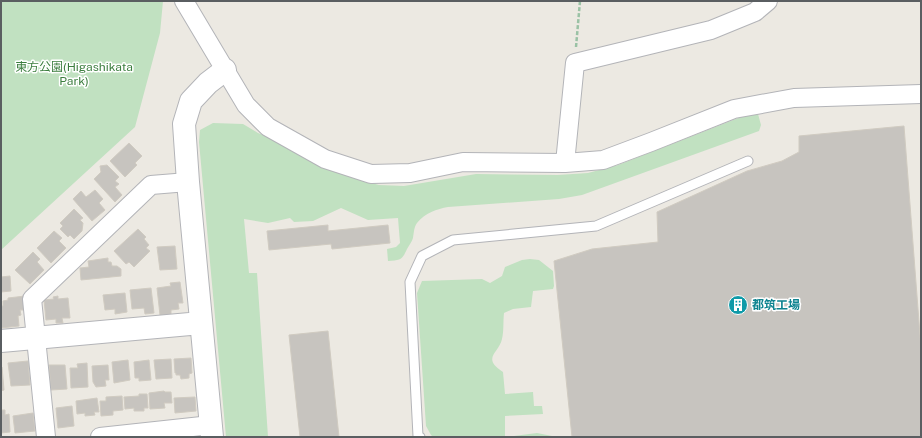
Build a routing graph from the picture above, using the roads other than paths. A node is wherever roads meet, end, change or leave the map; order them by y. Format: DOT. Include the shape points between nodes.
graph roads {
  1 [pos="184,1"];
  2 [pos="768,1"];
  3 [pos="225,70"];
  4 [pos="921,94"];
  5 [pos="748,161"];
  6 [pos="565,163"];
  7 [pos="188,182"];
  8 [pos="201,323"];
  9 [pos="36,338"];
  10 [pos="1,341"];
  11 [pos="212,431"];
  12 [pos="46,437"];
  13 [pos="100,437"];
  14 [pos="420,437"];
  1 -- 3 [label="street"];
  2 -- 6 [label="street" via="755,12 711,30 575,63"];
  3 -- 6 [label="street" via="246,105 268,127 325,159 371,174 410,173 463,162"];
  3 -- 7 [label="street" via="191,101 184,124"];
  4 -- 6 [label="street" via="794,98 734,109 603,160"];
  5 -- 14 [label="lane" via="596,226 453,240 422,256 410,282"];
  7 -- 8 [label="street"];
  7 -- 9 [label="street" via="151,186 32,299"];
  8 -- 9 [label="street"];
  8 -- 11 [label="street"];
  9 -- 10 [label="street"];
  9 -- 12 [label="street"];
  11 -- 13 [label="street"];
}
